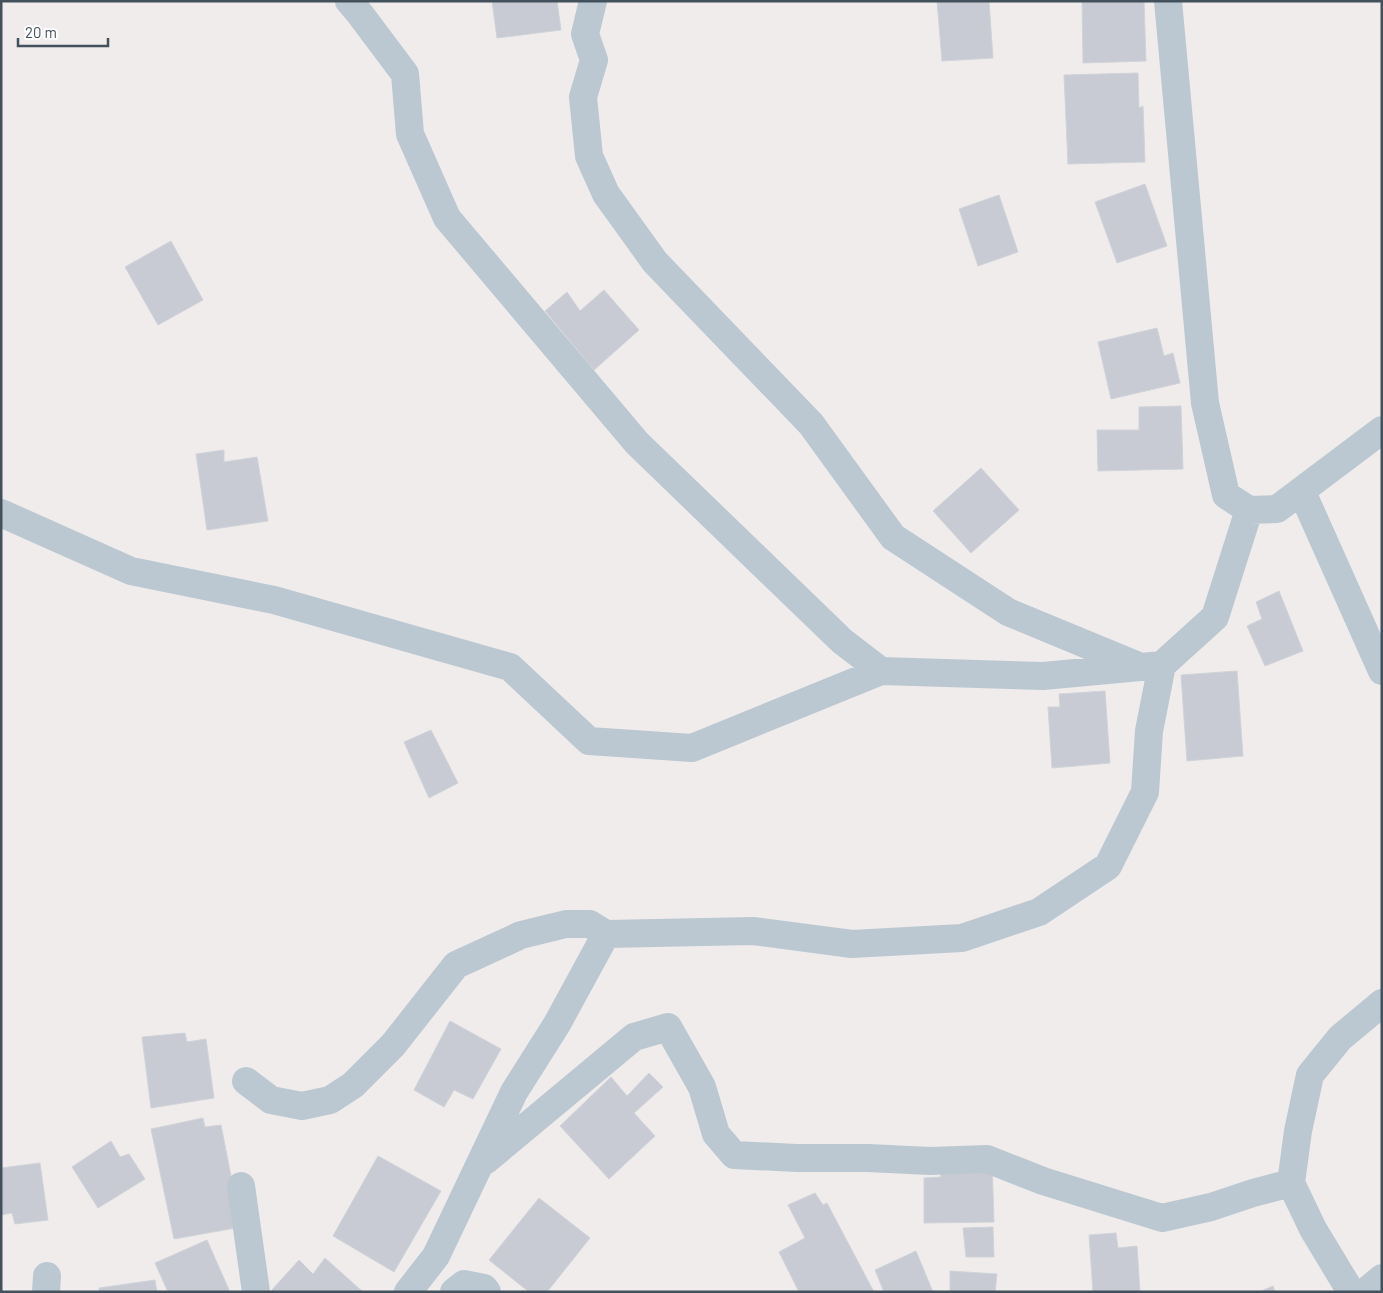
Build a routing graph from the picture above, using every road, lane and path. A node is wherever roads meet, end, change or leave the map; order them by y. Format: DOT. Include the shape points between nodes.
graph roads {
  1 [pos="349,1"];
  2 [pos="593,1"];
  3 [pos="1168,1"];
  4 [pos="1382,430"];
  5 [pos="1302,492"];
  6 [pos="1249,510"];
  7 [pos="1,513"];
  8 [pos="1151,666"];
  9 [pos="1382,671"];
  10 [pos="881,672"];
  11 [pos="606,934"];
  12 [pos="1382,1003"];
  13 [pos="246,1082"];
  14 [pos="478,1166"];
  15 [pos="1291,1184"];
  16 [pos="241,1186"];
  17 [pos="1382,1278"];
  18 [pos="256,1292"];
  19 [pos="408,1292"];
  20 [pos="454,1292"];
  21 [pos="487,1292"];
  22 [pos="1351,1292"];
  23 [pos="1365,1292"];
  1 -- 10 [label="street" via="405,74 410,134 447,218 637,444 842,642"];
  2 -- 8 [label="street" via="586,34 594,60 582,98 589,156 606,194 655,262 811,424 893,537 1008,612"];
  3 -- 6 [label="street" via="1205,402 1226,496"];
  4 -- 5 [label="street"];
  5 -- 6 [label="street" via="1277,509"];
  5 -- 9 [label="street"];
  6 -- 8 [label="street" via="1215,617"];
  7 -- 10 [label="street" via="131,571 274,600 510,666 589,742 692,748"];
  8 -- 10 [label="street" via="1043,676"];
  8 -- 11 [label="street" via="1145,792 1108,866 1039,912 962,938 852,944 753,931"];
  11 -- 13 [label="street" via="590,924 566,924 521,935 456,965 393,1045 353,1085 330,1100 302,1106 271,1100"];
  11 -- 14 [label="street" via="514,1092"];
  12 -- 15 [label="street" via="1340,1038 1310,1075"];
  14 -- 15 [label="street" via="634,1037 668,1027 702,1087 716,1134 734,1155 930,1161 987,1159 1043,1181 1162,1218"];
  14 -- 19 [label="street" via="436,1256"];
  15 -- 22 [label="street"];
  16 -- 18 [label="street"];
  17 -- 23 [label="street"];
  20 -- 21 [label="street" via="464,1284 484,1288"];
}
